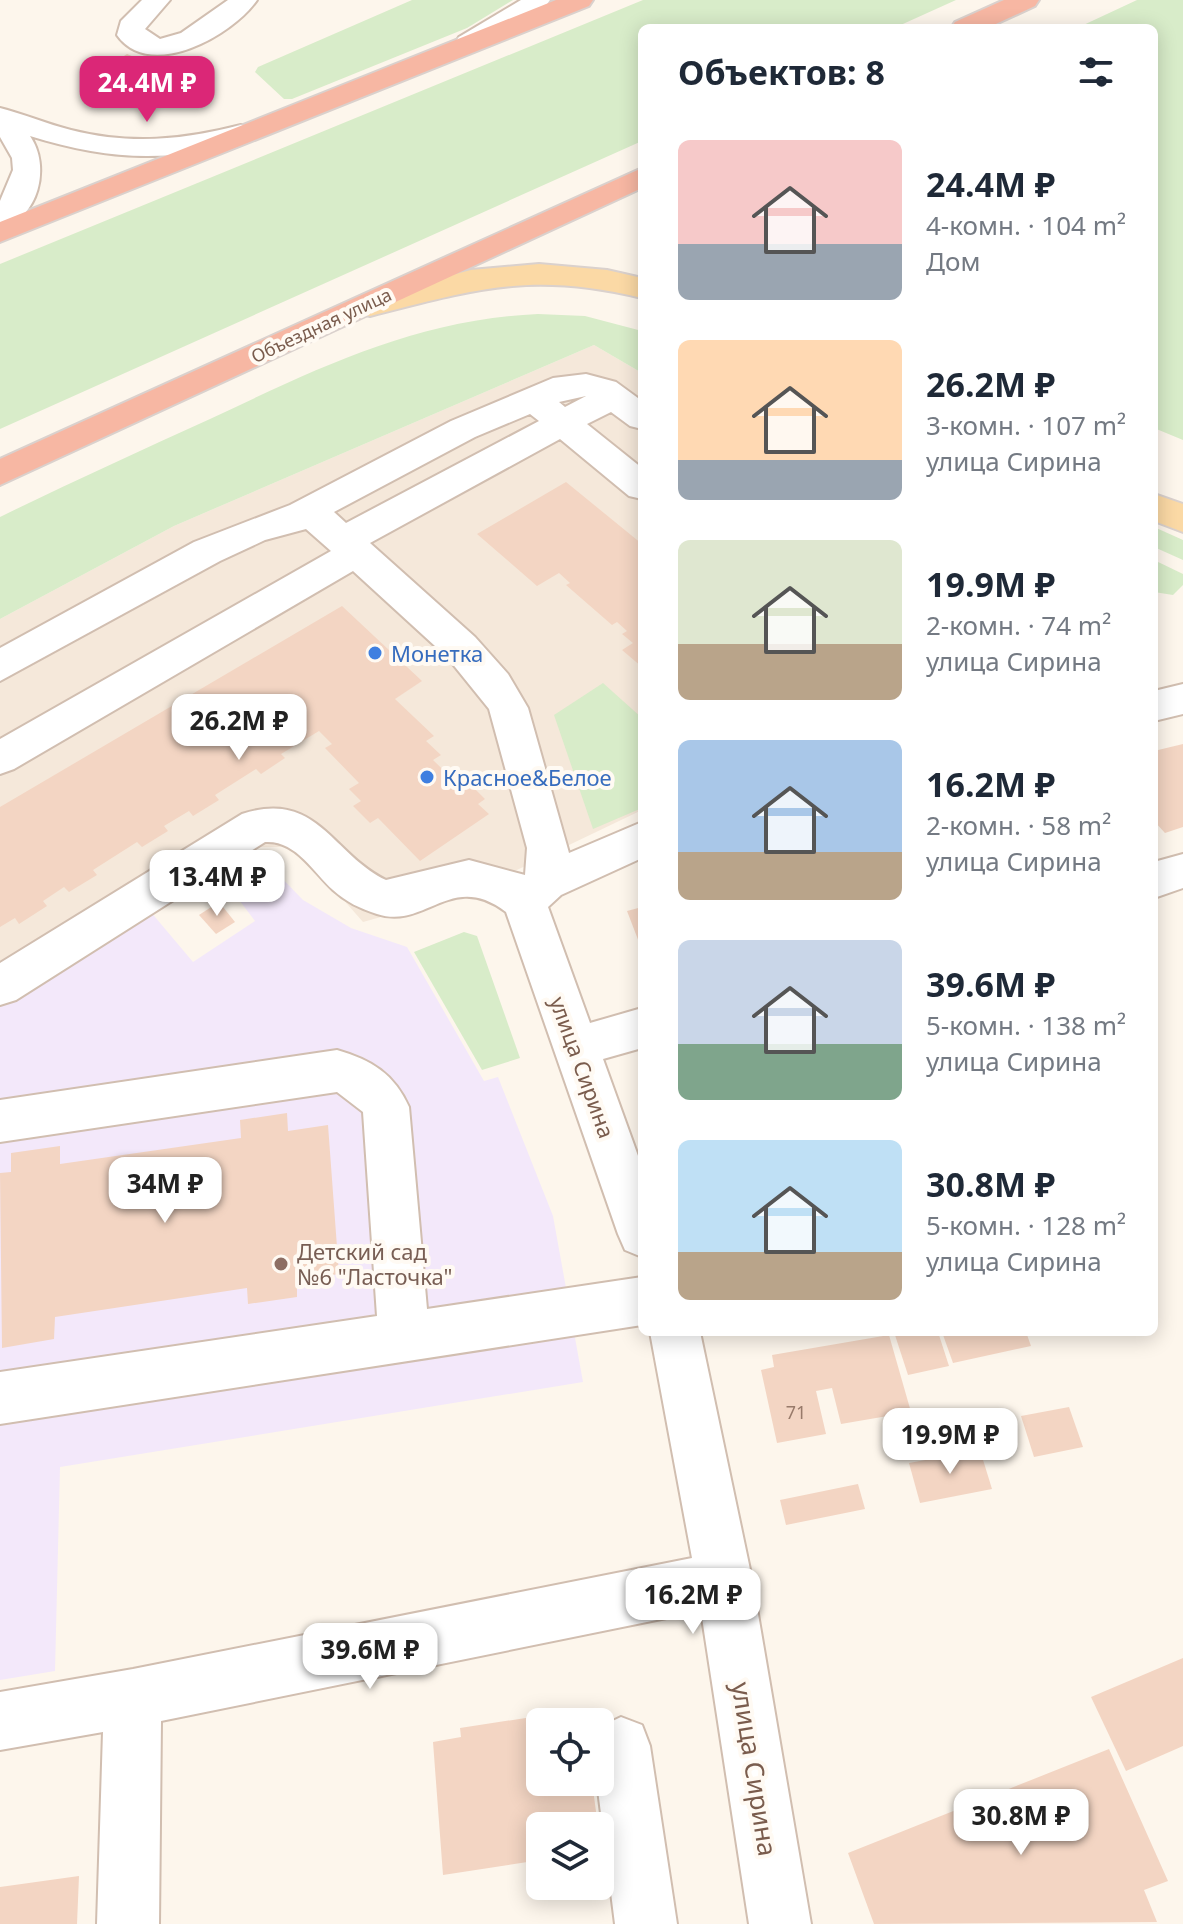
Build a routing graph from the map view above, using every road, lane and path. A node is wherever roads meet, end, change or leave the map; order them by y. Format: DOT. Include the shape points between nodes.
graph roads {
  1 [pos="157,0"];
  2 [pos="244,0"];
  3 [pos="537,0"];
  4 [pos="580,0"];
  5 [pos="1009,0"];
  6 [pos="1026,0"];
  7 [pos="970,24"];
  8 [pos="972,24"];
  9 [pos="457,50"];
  10 [pos="292,117"];
  11 [pos="4,129"];
  12 [pos="638,179"];
  13 [pos="0,219"];
  14 [pos="0,233"];
  15 [pos="638,287"];
  16 [pos="340,316"];
  17 [pos="613,396"];
  18 [pos="534,399"];
  19 [pos="638,415"];
  20 [pos="563,424"];
  21 [pos="4,470"];
  22 [pos="1158,481"];
  23 [pos="638,484"];
  24 [pos="1183,491"];
  25 [pos="1158,508"];
  26 [pos="303,513"];
  27 [pos="1183,519"];
  28 [pos="352,546"];
  29 [pos="0,666"];
  30 [pos="1183,699"];
  31 [pos="1158,705"];
  32 [pos="0,758"];
  33 [pos="638,841"];
  34 [pos="1183,871"];
  35 [pos="1158,879"];
  36 [pos="535,892"];
  37 [pos="0,986"];
  38 [pos="638,1029"];
  39 [pos="576,1047"];
  40 [pos="0,1121"];
  41 [pos="638,1223"];
  42 [pos="638,1302"];
  43 [pos="404,1336"];
  44 [pos="676,1336"];
  45 [pos="0,1398"];
  46 [pos="724,1579"];
  47 [pos="133,1698"];
  48 [pos="0,1721"];
  49 [pos="621,1746"];
  50 [pos="634,1922"];
  51 [pos="128,1924"];
  52 [pos="780,1924"];
  1 -- 2 [label="street" via="131,27 131,35 142,43 187,43"];
  3 -- 9 [label="street"];
  4 -- 9 [label="highway"];
  5 -- 7 [label="highway"];
  6 -- 8 [label="highway"];
  9 -- 10 [label="highway"];
  10 -- 11 [label="street" via="213,143 161,151 96,147"];
  10 -- 14 [label="highway"];
  11 -- 13 [label="street" via="24,148 29,170 21,195"];
  12 -- 16 [label="highway, Объездная улица"];
  15 -- 16 [label="main road" via="566,275 503,274 415,290"];
  16 -- 21 [label="highway, Объездная улица"];
  17 -- 18 [label="street" via="586,385 565,386"];
  17 -- 19 [label="street"];
  17 -- 20 [label="street"];
  18 -- 20 [label="street"];
  18 -- 26 [label="street" via="437,442"];
  20 -- 23 [label="street"];
  20 -- 28 [label="street"];
  22 -- 24 [label="main road"];
  25 -- 27 [label="main road"];
  26 -- 28 [label="street" via="322,519"];
  26 -- 29 [label="street" via="218,545"];
  28 -- 32 [label="street"];
  28 -- 36 [label="street" via="461,647 508,708 548,848"];
  30 -- 31 [label="street"];
  33 -- 36 [label="street"];
  34 -- 35 [label="street"];
  36 -- 37 [label="street" via="474,876 382,898 350,880 304,834 272,822 257,826"];
  36 -- 39 [label="street, улица Сирина"];
  38 -- 39 [label="street"];
  39 -- 41 [label="street, улица Сирина"];
  40 -- 43 [label="street" via="337,1071 359,1077 386,1107"];
  42 -- 43 [label="street"];
  43 -- 45 [label="street"];
  44 -- 46 [label="street, улица Сирина"];
  46 -- 47 [label="street"];
  46 -- 52 [label="street, улица Сирина"];
  47 -- 48 [label="street"];
  47 -- 51 [label="street"];
  49 -- 50 [label="street"];
}
